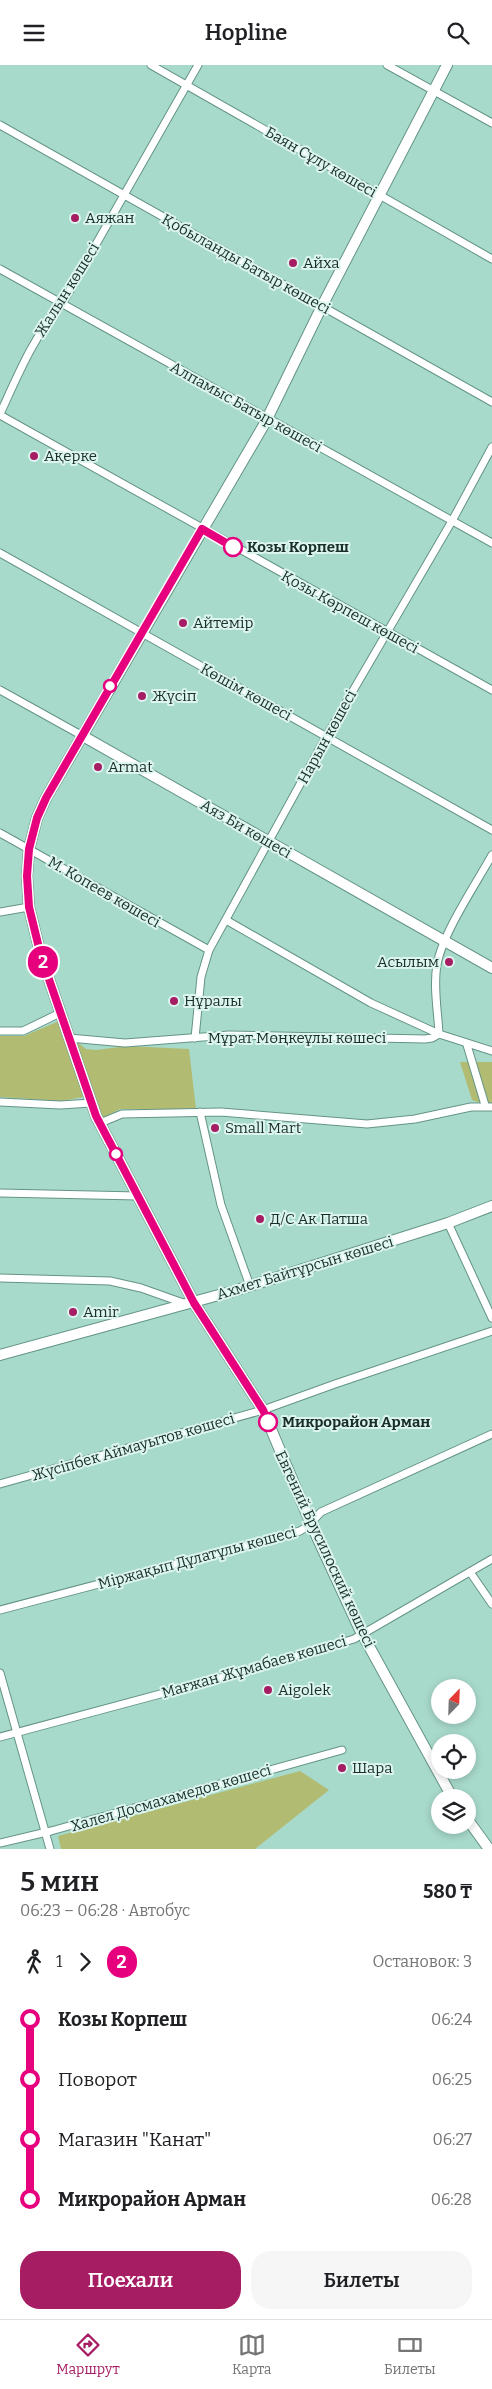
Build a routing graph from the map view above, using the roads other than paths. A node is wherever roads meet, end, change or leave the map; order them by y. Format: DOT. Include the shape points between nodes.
graph roads {
  1 [pos="150,65"];
  2 [pos="198,65"];
  3 [pos="387,65"];
  4 [pos="447,65"];
  5 [pos="186,85"];
  6 [pos="434,91"];
  7 [pos="492,123"];
  8 [pos="0,125"];
  9 [pos="123,195"];
  10 [pos="380,195"];
  11 [pos="492,259"];
  12 [pos="0,269"];
  13 [pos="62,304"];
  14 [pos="322,306"];
  15 [pos="492,402"];
  16 [pos="0,414"];
  17 [pos="268,419"];
  18 [pos="492,447"];
  19 [pos="452,521"];
  20 [pos="202,529"];
  21 [pos="492,543"];
  22 [pos="0,553"];
  23 [pos="386,632"];
  24 [pos="141,634"];
  25 [pos="0,691"];
  26 [pos="492,691"];
  27 [pos="81,735"];
  28 [pos="326,737"];
  29 [pos="492,830"];
  30 [pos="0,833"];
  31 [pos="269,843"];
  32 [pos="29,849"];
  33 [pos="492,855"];
  34 [pos="29,907"];
  35 [pos="0,912"];
  36 [pos="226,920"];
  37 [pos="444,941"];
  38 [pos="209,950"];
  39 [pos="492,968"];
  40 [pos="60,1013"];
  41 [pos="0,1031"];
  42 [pos="439,1034"];
  43 [pos="69,1037"];
  44 [pos="195,1039"];
  45 [pos="468,1045"];
  46 [pos="492,1051"];
  47 [pos="0,1102"];
  48 [pos="92,1103"];
  49 [pos="488,1106"];
  50 [pos="200,1112"];
  51 [pos="100,1123"];
  52 [pos="0,1193"];
  53 [pos="138,1196"];
  54 [pos="492,1206"];
  55 [pos="448,1223"];
  56 [pos="0,1278"];
  57 [pos="250,1286"];
  58 [pos="190,1303"];
  59 [pos="492,1319"];
  60 [pos="492,1331"];
  61 [pos="0,1355"];
  62 [pos="263,1410"];
  63 [pos="492,1434"];
  64 [pos="0,1484"];
  65 [pos="311,1524"];
  66 [pos="492,1559"];
  67 [pos="470,1572"];
  68 [pos="492,1604"];
  69 [pos="0,1610"];
  70 [pos="362,1635"];
  71 [pos="0,1673"];
  72 [pos="18,1732"];
  73 [pos="0,1737"];
  74 [pos="342,1750"];
  75 [pos="448,1789"];
  76 [pos="476,1830"];
  77 [pos="46,1833"];
  78 [pos="0,1843"];
  79 [pos="50,1849"];
  80 [pos="489,1849"];
  1 -- 5 [label="street, Баян Сұлу көшесі"];
  2 -- 5 [label="street, Жалын көшесі"];
  3 -- 6 [label="street"];
  4 -- 6 [label="main road, Евгений Брусилоский көшесі"];
  5 -- 9 [label="street, Жалын көшесі"];
  5 -- 10 [label="street, Баян Сұлу көшесі"];
  6 -- 7 [label="street"];
  6 -- 10 [label="main road, Евгений Брусилоский көшесі"];
  8 -- 9 [label="street, Қобыланды Батыр көшесі"];
  9 -- 13 [label="street, Жалын көшесі"];
  9 -- 14 [label="street, Қобыланды Батыр көшесі"];
  10 -- 11 [label="street, Баян Сұлу көшесі"];
  10 -- 14 [label="main road, Евгений Брусилоский көшесі"];
  12 -- 13 [label="street, Алпамыс Батыр көшесі"];
  13 -- 16 [label="street, Жалын көшесі" via="22,363"];
  13 -- 17 [label="street, Алпамыс Батыр көшесі"];
  14 -- 15 [label="street, Қобыланды Батыр көшесі"];
  14 -- 17 [label="main road, Евгений Брусилоский көшесі"];
  16 -- 20 [label="street, Қозы Көрпеш көшесі"];
  17 -- 19 [label="street, Алпамыс Батыр көшесі"];
  17 -- 20 [label="main road, Евгений Брусилоский көшесі"];
  18 -- 19 [label="street, Нарын көшесі"];
  19 -- 21 [label="street, Алпамыс Батыр көшесі"];
  19 -- 23 [label="street, Нарын көшесі"];
  20 -- 23 [label="street, Қозы Көрпеш көшесі"];
  20 -- 24 [label="main road, Евгений Брусилоский көшесі"];
  22 -- 24 [label="street, Көшім көшесі"];
  23 -- 26 [label="street, Қозы Көрпеш көшесі"];
  23 -- 28 [label="street, Нарын көшесі"];
  24 -- 27 [label="main road, Евгений Брусилоский көшесі"];
  24 -- 28 [label="street, Көшім көшесі"];
  25 -- 27 [label="street, Аяз Би көшесі"];
  27 -- 31 [label="main road, Аяз Би көшесі"];
  27 -- 32 [label="main road, Евгений Брусилоский көшесі" via="40,811"];
  28 -- 29 [label="street, Көшім көшесі"];
  28 -- 31 [label="street, Нарын көшесі"];
  30 -- 32 [label="street, М. Копеев көшесі"];
  31 -- 36 [label="street, Нарын көшесі"];
  31 -- 37 [label="main road, Аяз Би көшесі"];
  32 -- 34 [label="main road, Евгений Брусилоский көшесі"];
  32 -- 38 [label="street, М. Копеев көшесі"];
  33 -- 37 [label="street"];
  34 -- 35 [label="street"];
  34 -- 40 [label="main road, Евгений Брусилоский көшесі"];
  36 -- 38 [label="street, Нарын көшесі"];
  36 -- 42 [label="street" via="372,1003"];
  37 -- 39 [label="main road, Аяз Би көшесі"];
  37 -- 42 [label="street" via="436,972"];
  38 -- 44 [label="street, Нарын көшесі" via="201,977"];
  40 -- 41 [label="street" via="23,1031"];
  40 -- 43 [label="main road, Евгений Брусилоский көшесі"];
  42 -- 44 [label="street, Мұрат Мөңкеұлы көшесі" via="425,1039 229,1035"];
  42 -- 45 [label="street"];
  43 -- 44 [label="street, Мұрат Мөңкеұлы көшесі" via="125,1043"];
  43 -- 48 [label="main road, Евгений Брусилоский көшесі"];
  45 -- 46 [label="street"];
  45 -- 49 [label="street"];
  47 -- 48 [label="street"];
  48 -- 51 [label="main road, Евгений Брусилоский көшесі"];
  49 -- 50 [label="street" via="367,1124"];
  50 -- 51 [label="street" via="122,1114"];
  50 -- 57 [label="street" via="221,1205"];
  51 -- 53 [label="main road, Евгений Брусилоский көшесі"];
  52 -- 53 [label="street"];
  53 -- 58 [label="main road, Евгений Брусилоский көшесі"];
  54 -- 55 [label="main road, Ахмет Байтұрсын көшесі"];
  55 -- 57 [label="main road, Ахмет Байтұрсын көшесі"];
  55 -- 59 [label="street"];
  56 -- 58 [label="street" via="110,1281"];
  57 -- 58 [label="main road, Ахмет Байтұрсын көшесі"];
  58 -- 61 [label="main road, Ахмет Байтұрсын көшесі"];
  58 -- 62 [label="main road, Евгений Брусилоский көшесі"];
  60 -- 62 [label="street, Жүсіпбек Аймауытов көшесі"];
  62 -- 64 [label="street, Жүсіпбек Аймауытов көшесі"];
  62 -- 65 [label="main road, Евгений Брусилоский көшесі"];
  63 -- 65 [label="street, Міржақып Дұлатұлы көшесі" via="321,1512"];
  65 -- 69 [label="street, Міржақып Дұлатұлы көшесі" via="300,1531 259,1543"];
  65 -- 70 [label="main road, Евгений Брусилоский көшесі"];
  66 -- 67 [label="street, Мағжан Жұмабаев көшесі"];
  67 -- 68 [label="street"];
  67 -- 70 [label="street, Мағжан Жұмабаев көшесі"];
  70 -- 72 [label="street, Мағжан Жұмабаев көшесі" via="246,1671"];
  70 -- 75 [label="main road, Евгений Брусилоский көшесі"];
  71 -- 72 [label="street"];
  72 -- 73 [label="street, Мағжан Жұмабаев көшесі"];
  72 -- 77 [label="street"];
  74 -- 77 [label="street, Халел Досмахамедов көшесі"];
  76 -- 80 [label="main road"];
  77 -- 78 [label="street, Халел Досмахамедов көшесі"];
  77 -- 79 [label="street"];
}
